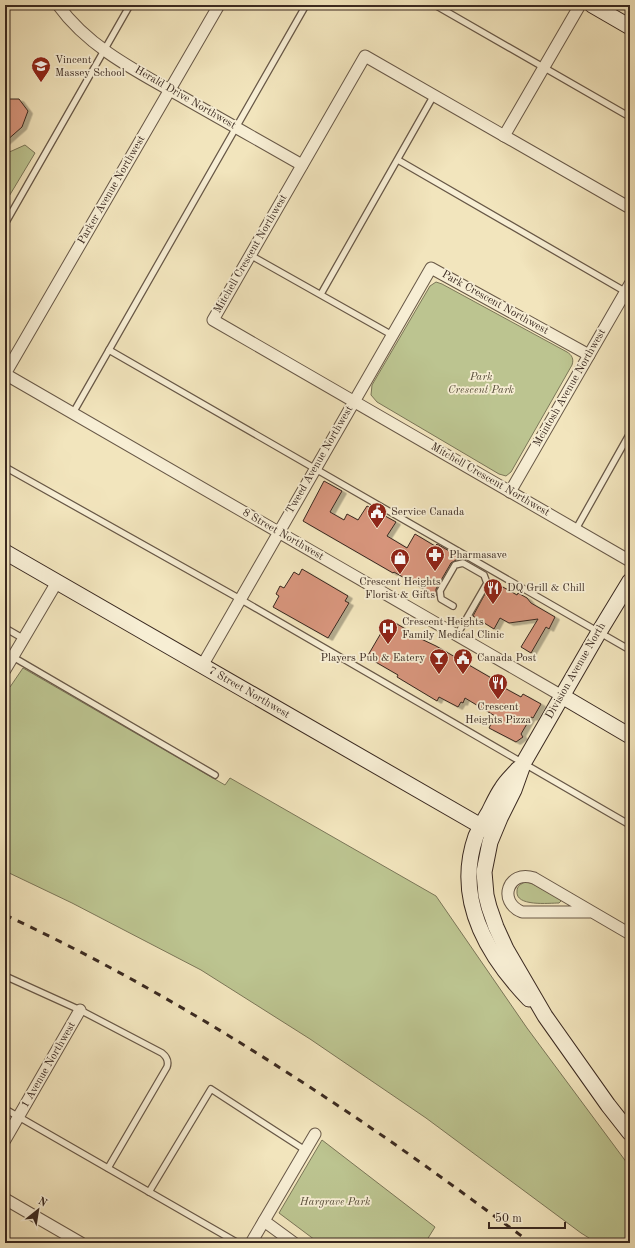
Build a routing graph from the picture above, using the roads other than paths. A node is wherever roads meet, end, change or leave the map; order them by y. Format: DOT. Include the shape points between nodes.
graph roads {
  1 [pos="58,5"];
  2 [pos="130,5"];
  3 [pos="219,5"];
  4 [pos="306,5"];
  5 [pos="435,5"];
  6 [pos="580,5"];
  7 [pos="592,5"];
  8 [pos="630,27"];
  9 [pos="105,50"];
  10 [pos="544,68"];
  11 [pos="170,90"];
  12 [pos="434,95"];
  13 [pos="630,117"];
  14 [pos="236,127"];
  15 [pos="504,136"];
  16 [pos="398,160"];
  17 [pos="302,165"];
  18 [pos="630,208"];
  19 [pos="5,224"];
  20 [pos="250,255"];
  21 [pos="629,290"];
  22 [pos="321,294"];
  23 [pos="392,335"];
  24 [pos="109,350"];
  25 [pos="589,355"];
  26 [pos="5,374"];
  27 [pos="354,401"];
  28 [pos="73,414"];
  29 [pos="630,433"];
  30 [pos="5,467"];
  31 [pos="315,468"];
  32 [pos="510,492"];
  33 [pos="576,529"];
  34 [pos="278,532"];
  35 [pos="5,552"];
  36 [pos="630,561"];
  37 [pos="630,581"];
  38 [pos="57,582"];
  39 [pos="240,599"];
  40 [pos="453,606"];
  41 [pos="5,628"];
  42 [pos="599,632"];
  43 [pos="457,635"];
  44 [pos="24,639"];
  45 [pos="630,650"];
  46 [pos="13,658"];
  47 [pos="202,666"];
  48 [pos="5,670"];
  49 [pos="562,696"];
  50 [pos="630,736"];
  51 [pos="524,762"];
  52 [pos="215,775"];
  53 [pos="630,825"];
  54 [pos="487,829"];
  55 [pos="592,912"];
  56 [pos="630,934"];
  57 [pos="5,976"];
  58 [pos="80,1010"];
  59 [pos="545,1016"];
  60 [pos="5,1109"];
  61 [pos="18,1117"];
  62 [pos="630,1133"];
  63 [pos="314,1134"];
  64 [pos="5,1140"];
  65 [pos="305,1150"];
  66 [pos="108,1168"];
  67 [pos="149,1192"];
  68 [pos="5,1199"];
  69 [pos="264,1221"];
  70 [pos="81,1243"];
  71 [pos="238,1243"];
  72 [pos="251,1243"];
  73 [pos="294,1243"];
  1 -- 9 [label="street, Herald Drive Northwest" via="85,35"];
  2 -- 9 [label="lane"];
  3 -- 11 [label="street, Parker Avenue Northwest"];
  4 -- 14 [label="lane"];
  5 -- 10 [label="lane"];
  6 -- 10 [label="street"];
  7 -- 8 [label="main road"];
  9 -- 11 [label="street, Herald Drive Northwest"];
  9 -- 19 [label="lane"];
  10 -- 13 [label="lane"];
  10 -- 15 [label="street"];
  11 -- 14 [label="street, Herald Drive Northwest"];
  11 -- 26 [label="street, Parker Avenue Northwest"];
  12 -- 15 [label="street, Mitchell Crescent Northwest"];
  12 -- 16 [label="lane"];
  12 -- 17 [label="street, Mitchell Crescent Northwest" via="365,56"];
  14 -- 17 [label="street, Herald Drive Northwest"];
  14 -- 24 [label="lane"];
  15 -- 18 [label="street, Mitchell Crescent Northwest"];
  16 -- 21 [label="lane"];
  16 -- 22 [label="lane"];
  17 -- 20 [label="street, Mitchell Crescent Northwest"];
  20 -- 22 [label="lane"];
  20 -- 27 [label="street, Mitchell Crescent Northwest" via="213,320"];
  21 -- 25 [label="street, Mcintosh Avenue Northwest"];
  22 -- 23 [label="lane"];
  23 -- 25 [label="street, Park Crescent Northwest" via="431,268"];
  23 -- 27 [label="street, Park Crescent Northwest"];
  24 -- 28 [label="lane"];
  24 -- 31 [label="lane"];
  25 -- 32 [label="street, Mcintosh Avenue Northwest"];
  26 -- 28 [label="street, 8 Street Northwest"];
  27 -- 31 [label="street, Tweed Avenue Northwest"];
  27 -- 32 [label="street, Mitchell Crescent Northwest"];
  28 -- 34 [label="street, 8 Street Northwest"];
  29 -- 33 [label="lane"];
  30 -- 39 [label="lane"];
  31 -- 34 [label="street, Tweed Avenue Northwest"];
  31 -- 42 [label="lane"];
  32 -- 33 [label="street, Mitchell Crescent Northwest"];
  33 -- 36 [label="street, Mitchell Crescent Northwest"];
  34 -- 39 [label="street, Tweed Avenue Northwest"];
  34 -- 43 [label="street, 8 Street Northwest"];
  35 -- 38 [label="main road, 7 Street Northwest"];
  37 -- 42 [label="main road, Division Avenue North"];
  38 -- 44 [label="street"];
  38 -- 47 [label="main road, 7 Street Northwest"];
  39 -- 47 [label="street, Tweed Avenue Northwest"];
  39 -- 51 [label="lane"];
  40 -- 43 [label="lane" via="441,599 440,591 455,565 464,562 484,575 487,583"];
  41 -- 44 [label="lane"];
  42 -- 45 [label="lane"];
  42 -- 49 [label="main road, Division Avenue North"];
  43 -- 49 [label="street, 8 Street Northwest"];
  44 -- 46 [label="street"];
  46 -- 48 [label="street"];
  46 -- 52 [label="lane"];
  47 -- 54 [label="main road, 7 Street Northwest"];
  49 -- 50 [label="main road"];
  49 -- 51 [label="main road, Division Avenue North"];
  51 -- 53 [label="lane"];
  51 -- 54 [label="main road, Division Avenue North" via="503,786"];
  54 -- 59 [label="main road, Division Avenue North" via="484,872 486,895 506,948"];
  54 -- 59 [label="main road, Division Avenue North" via="473,846 469,876 477,923 501,967"];
  55 -- 55 [label="street" via="528,876 513,881 508,891 510,902 522,912"];
  55 -- 56 [label="street"];
  57 -- 58 [label="lane"];
  58 -- 61 [label="street, 1 Avenue Northwest"];
  58 -- 66 [label="lane" via="162,1053 168,1062"];
  59 -- 62 [label="main road"];
  60 -- 61 [label="lane"];
  61 -- 64 [label="street, 1 Avenue Northwest"];
  61 -- 66 [label="lane"];
  63 -- 65 [label="street"];
  65 -- 67 [label="lane" via="211,1089"];
  65 -- 69 [label="street"];
  66 -- 67 [label="lane"];
  67 -- 71 [label="lane"];
  68 -- 70 [label="street"];
  69 -- 72 [label="street"];
  69 -- 73 [label="street"];
}
